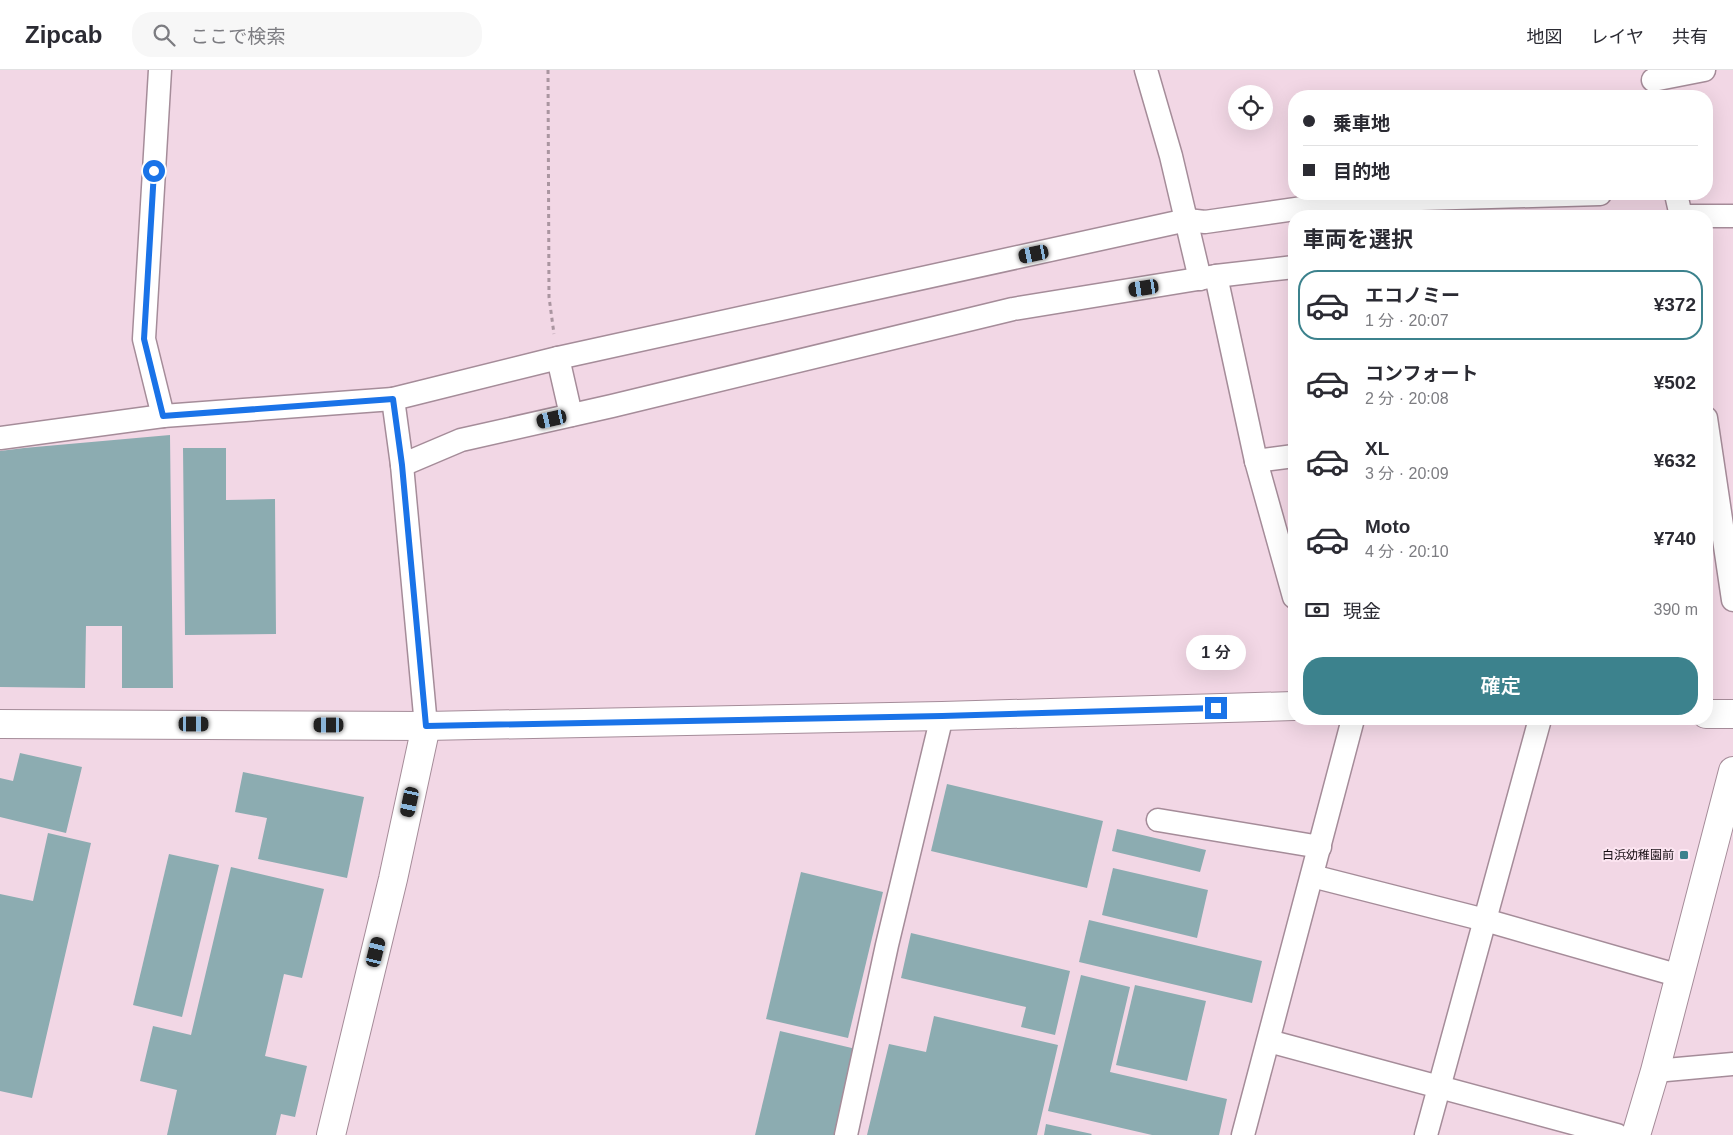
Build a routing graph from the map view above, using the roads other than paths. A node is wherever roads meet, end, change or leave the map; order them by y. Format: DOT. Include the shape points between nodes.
graph roads {
  1 [pos="160,70"];
  2 [pos="1146,70"];
  3 [pos="1704,70"];
  4 [pos="1654,82"];
  5 [pos="1387,200"];
  6 [pos="1288,210"];
  7 [pos="1289,210"];
  8 [pos="1713,216"];
  9 [pos="1733,216"];
  10 [pos="1187,220"];
  11 [pos="1288,268"];
  12 [pos="1208,277"];
  13 [pos="558,358"];
  14 [pos="393,399"];
  15 [pos="571,415"];
  16 [pos="163,416"];
  17 [pos="0,438"];
  18 [pos="1288,457"];
  19 [pos="1256,460"];
  20 [pos="402,465"];
  21 [pos="1713,465"];
  22 [pos="1288,575"];
  23 [pos="1733,599"];
  24 [pos="1288,706"];
  25 [pos="1713,714"];
  26 [pos="1733,714"];
  27 [pos="942,716"];
  28 [pos="0,724"];
  29 [pos="1351,725"];
  30 [pos="1538,725"];
  31 [pos="426,726"];
  32 [pos="1733,771"];
  33 [pos="1158,820"];
  34 [pos="1320,847"];
  35 [pos="1312,876"];
  36 [pos="1484,920"];
  37 [pos="1680,976"];
  38 [pos="1269,1041"];
  39 [pos="1733,1064"];
  40 [pos="1655,1072"];
  41 [pos="1439,1086"];
  42 [pos="331,1135"];
  43 [pos="846,1135"];
  44 [pos="1243,1135"];
  45 [pos="1426,1135"];
  46 [pos="1617,1135"];
  47 [pos="1636,1135"];
  1 -- 16 [label="street" via="144,339"];
  2 -- 10 [label="street"];
  3 -- 4 [label="street"];
  5 -- 7 [label="street" via="1352,201"];
  6 -- 10 [label="street" via="1205,222"];
  8 -- 9 [label="street"];
  10 -- 12 [label="street"];
  10 -- 13 [label="street"];
  11 -- 12 [label="street"];
  12 -- 15 [label="street" via="1013,309"];
  12 -- 19 [label="street"];
  13 -- 14 [label="street"];
  13 -- 15 [label="street"];
  14 -- 16 [label="street"];
  14 -- 20 [label="street"];
  15 -- 20 [label="street" via="461,440"];
  16 -- 17 [label="street"];
  18 -- 19 [label="street"];
  19 -- 22 [label="street"];
  20 -- 31 [label="street"];
  21 -- 23 [label="street"];
  24 -- 27 [label="street"];
  25 -- 26 [label="street"];
  27 -- 31 [label="street"];
  27 -- 43 [label="street"];
  28 -- 31 [label="street"];
  29 -- 34 [label="street"];
  30 -- 36 [label="street"];
  31 -- 42 [label="street"];
  32 -- 37 [label="street"];
  33 -- 34 [label="street"];
  34 -- 35 [label="street"];
  35 -- 36 [label="street"];
  35 -- 38 [label="street"];
  36 -- 37 [label="street"];
  36 -- 41 [label="street"];
  37 -- 40 [label="street"];
  38 -- 41 [label="street"];
  38 -- 44 [label="street"];
  39 -- 40 [label="street"];
  40 -- 47 [label="street"];
  41 -- 45 [label="street"];
  41 -- 46 [label="street"];
}
